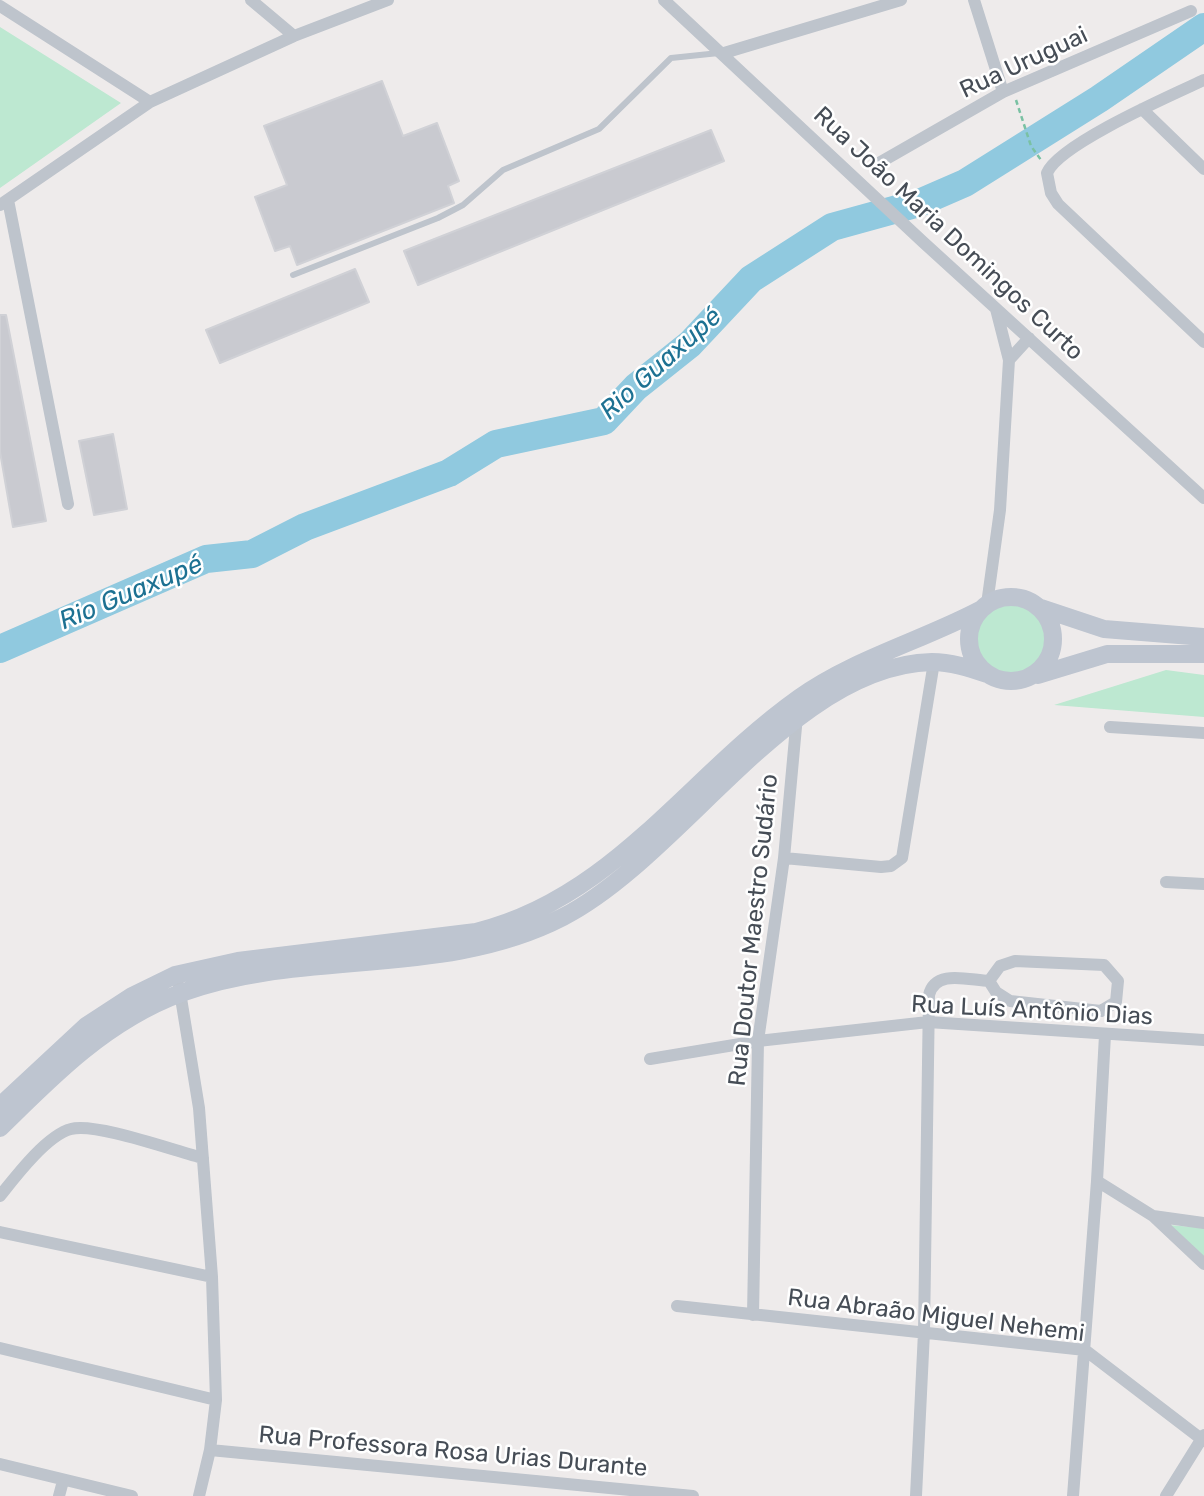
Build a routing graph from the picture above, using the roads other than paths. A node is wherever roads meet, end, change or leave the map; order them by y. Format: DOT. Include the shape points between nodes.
graph roads {
  1 [pos="251,0"];
  2 [pos="388,0"];
  3 [pos="664,0"];
  4 [pos="901,0"];
  5 [pos="974,0"];
  6 [pos="0,6"];
  7 [pos="1191,11"];
  8 [pos="294,36"];
  9 [pos="724,53"];
  10 [pos="1204,80"];
  11 [pos="1008,90"];
  12 [pos="150,102"];
  13 [pos="1142,109"];
  14 [pos="879,163"];
  15 [pos="1204,169"];
  16 [pos="4,202"];
  17 [pos="293,275"];
  18 [pos="996,309"];
  19 [pos="1029,338"];
  20 [pos="1204,342"];
  21 [pos="1009,360"];
  22 [pos="1204,498"];
  23 [pos="68,504"];
  24 [pos="984,607"];
  25 [pos="1041,608"];
  26 [pos="1204,637"];
  27 [pos="1204,654"];
  28 [pos="934,662"];
  29 [pos="987,674"];
  30 [pos="1032,677"];
  31 [pos="797,699"];
  32 [pos="797,718"];
  33 [pos="1110,727"];
  34 [pos="1204,733"];
  35 [pos="784,858"];
  36 [pos="1166,882"];
  37 [pos="1204,884"];
  38 [pos="175,975"];
  39 [pos="989,981"];
  40 [pos="181,993"];
  41 [pos="928,1022"];
  42 [pos="1105,1035"];
  43 [pos="1204,1040"];
  44 [pos="758,1041"];
  45 [pos="650,1059"];
  46 [pos="0,1105"];
  47 [pos="0,1128"];
  48 [pos="203,1158"];
  49 [pos="1097,1181"];
  50 [pos="0,1196"];
  51 [pos="1153,1216"];
  52 [pos="1204,1223"];
  53 [pos="0,1232"];
  54 [pos="1204,1264"];
  55 [pos="212,1277"];
  56 [pos="677,1306"];
  57 [pos="753,1315"];
  58 [pos="924,1332"];
  59 [pos="0,1348"];
  60 [pos="1085,1350"];
  61 [pos="216,1400"];
  62 [pos="1203,1438"];
  63 [pos="210,1450"];
  64 [pos="0,1464"];
  65 [pos="63,1480"];
  66 [pos="622,1493"];
  67 [pos="59,1496"];
  68 [pos="132,1496"];
  69 [pos="198,1496"];
  70 [pos="693,1496"];
  71 [pos="916,1496"];
  72 [pos="1073,1496"];
  73 [pos="1166,1496"];
  1 -- 8 [label="street"];
  2 -- 8 [label="street"];
  3 -- 9 [label="street, Rua João Maria Domingos Curto"];
  4 -- 9 [label="street"];
  5 -- 11 [label="street"];
  6 -- 12 [label="street"];
  7 -- 11 [label="street, Rua Uruguai"];
  8 -- 12 [label="street"];
  9 -- 17 [label="lane" via="671,58 599,129 503,170 463,205 438,219"];
  9 -- 18 [label="street, Rua João Maria Domingos Curto"];
  10 -- 13 [label="street"];
  11 -- 14 [label="street, Rua Uruguai"];
  12 -- 16 [label="street"];
  13 -- 15 [label="street"];
  13 -- 20 [label="street" via="1051,164 1048,182 1058,204"];
  16 -- 23 [label="street"];
  18 -- 19 [label="street, Rua João Maria Domingos Curto"];
  18 -- 21 [label="street"];
  19 -- 21 [label="street"];
  19 -- 22 [label="street, Rua João Maria Domingos Curto"];
  21 -- 24 [label="street" via="1000,510"];
  24 -- 25 [label="main road" via="1013,596"];
  24 -- 29 [label="main road" via="971,626 969,644 975,661"];
  24 -- 31 [label="main road" via="864,662"];
  25 -- 26 [label="main road" via="1104,629"];
  25 -- 30 [label="main road" via="1051,625 1054,645 1046,664"];
  27 -- 30 [label="main road" via="1107,654"];
  28 -- 29 [label="main road"];
  28 -- 32 [label="main road" via="906,665 865,679"];
  28 -- 35 [label="street" via="902,858 881,867"];
  29 -- 30 [label="main road" via="1012,682"];
  31 -- 32 [label="street, Rua Doutor Maestro Sudário"];
  31 -- 38 [label="main road" via="608,867 544,908 476,933 238,961"];
  32 -- 35 [label="street, Rua Doutor Maestro Sudário"];
  32 -- 40 [label="main road" via="623,877 563,917 513,939 455,952 240,977"];
  33 -- 34 [label="street"];
  35 -- 44 [label="street, Rua Doutor Maestro Sudário"];
  36 -- 37 [label="street"];
  38 -- 40 [label="street"];
  38 -- 46 [label="main road" via="86,1026"];
  39 -- 39 [label="street" via="1000,966 1015,961 1104,965 1118,981 1119,992 1116,1002 1101,1011 1010,1001"];
  39 -- 41 [label="street" via="937,980 929,995"];
  40 -- 47 [label="main road" via="107,1032 67,1063"];
  40 -- 48 [label="street"];
  41 -- 42 [label="street, Rua Luís Antônio Dias"];
  41 -- 44 [label="street, Rua Luís Antônio Dias"];
  41 -- 58 [label="street"];
  42 -- 43 [label="street, Rua Luís Antônio Dias"];
  42 -- 49 [label="street"];
  44 -- 45 [label="street, Rua Luís Antônio Dias"];
  44 -- 57 [label="street, Rua Doutor Maestro Sudário"];
  48 -- 50 [label="street" via="93,1129 70,1129 45,1146"];
  48 -- 55 [label="street"];
  49 -- 51 [label="street"];
  49 -- 60 [label="street"];
  51 -- 52 [label="street"];
  51 -- 54 [label="street"];
  53 -- 55 [label="street"];
  55 -- 61 [label="street"];
  56 -- 57 [label="street, Rua Abraão Miguel Nehemi"];
  57 -- 58 [label="street, Rua Abraão Miguel Nehemi"];
  58 -- 60 [label="street, Rua Abraão Miguel Nehemi"];
  58 -- 71 [label="street"];
  59 -- 61 [label="street"];
  60 -- 62 [label="street, Rua Abraão Miguel Nehemi"];
  60 -- 72 [label="street"];
  61 -- 63 [label="street"];
  62 -- 73 [label="street"];
  63 -- 66 [label="street, Rua Professora Rosa Urias Durante"];
  63 -- 69 [label="street"];
  64 -- 65 [label="street"];
  65 -- 67 [label="street"];
  65 -- 68 [label="street"];
  66 -- 70 [label="street, Rua Professora Rosa Urias Durante"];
}
